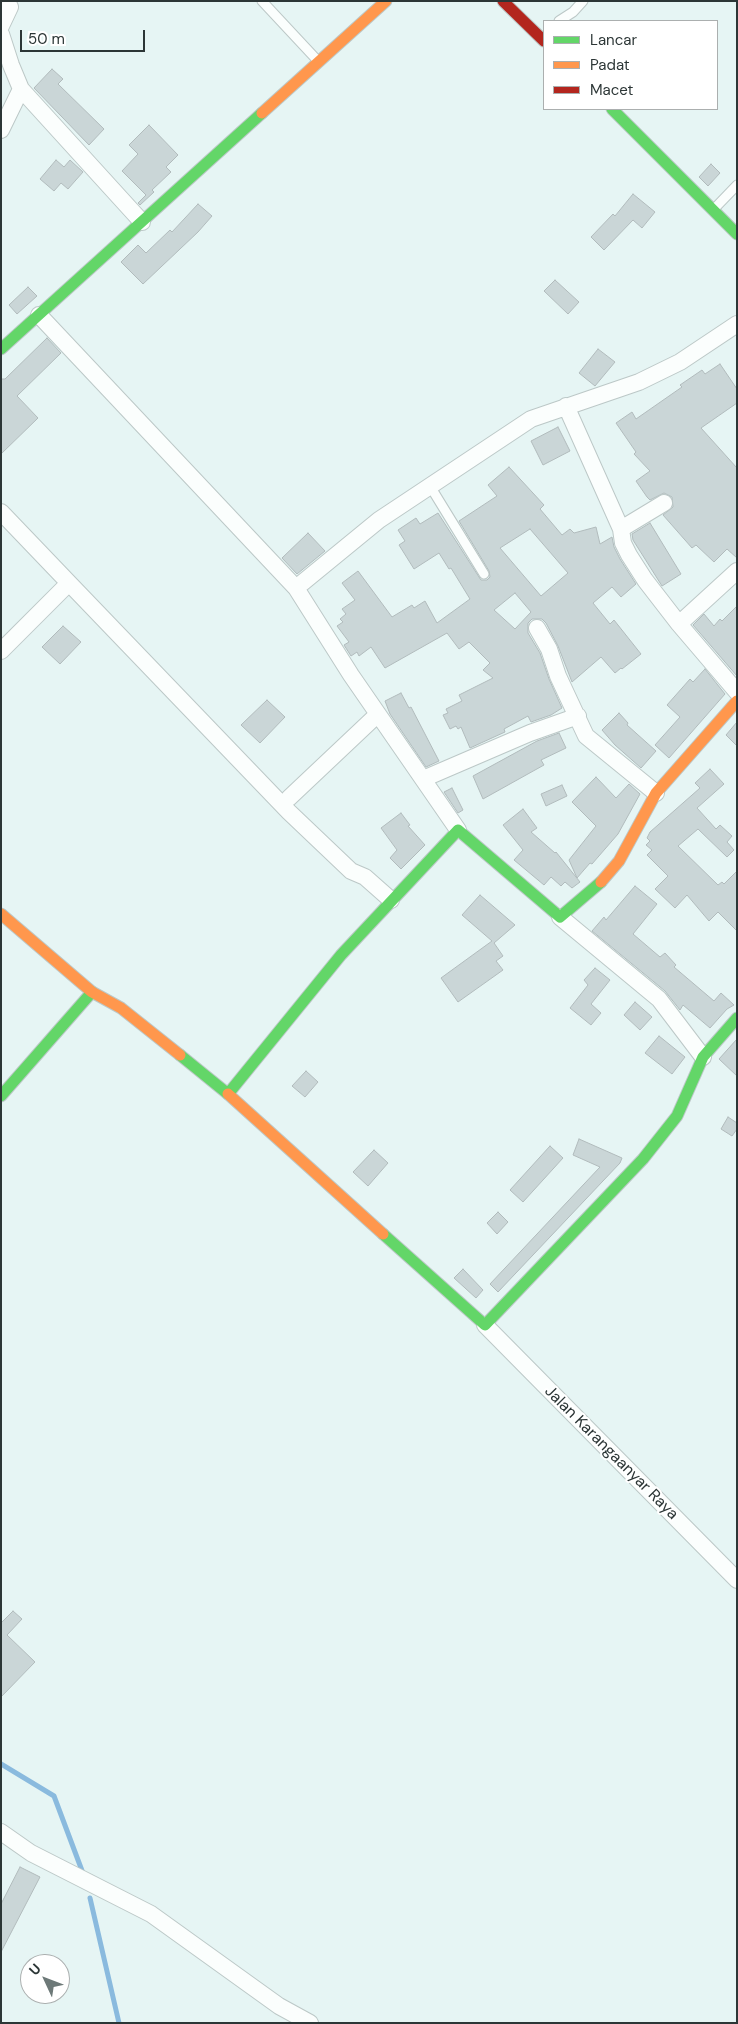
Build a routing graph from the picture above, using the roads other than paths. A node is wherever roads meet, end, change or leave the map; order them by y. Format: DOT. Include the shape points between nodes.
graph roads {
  1 [pos="7,1"];
  2 [pos="262,1"];
  3 [pos="386,1"];
  4 [pos="503,1"];
  5 [pos="583,1"];
  6 [pos="560,20"];
  7 [pos="1,26"];
  8 [pos="1,34"];
  9 [pos="542,35"];
  10 [pos="318,61"];
  11 [pos="21,90"];
  12 [pos="613,110"];
  13 [pos="1,130"];
  14 [pos="737,185"];
  15 [pos="713,210"];
  16 [pos="142,222"];
  17 [pos="737,234"];
  18 [pos="39,315"];
  19 [pos="737,324"];
  20 [pos="1,349"];
  21 [pos="566,406"];
  22 [pos="430,486"];
  23 [pos="664,503"];
  24 [pos="1,512"];
  25 [pos="621,529"];
  26 [pos="737,571"];
  27 [pos="484,574"];
  28 [pos="69,584"];
  29 [pos="296,588"];
  30 [pos="679,624"];
  31 [pos="537,628"];
  32 [pos="1,651"];
  33 [pos="737,692"];
  34 [pos="737,701"];
  35 [pos="378,714"];
  36 [pos="578,716"];
  37 [pos="422,779"];
  38 [pos="656,793"];
  39 [pos="289,798"];
  40 [pos="458,830"];
  41 [pos="391,900"];
  42 [pos="1,914"];
  43 [pos="560,917"];
  44 [pos="92,992"];
  45 [pos="737,1018"];
  46 [pos="704,1057"];
  47 [pos="228,1094"];
  48 [pos="1,1096"];
  49 [pos="485,1325"];
  50 [pos="737,1580"];
  51 [pos="1,1832"];
  52 [pos="310,2023"];
  1 -- 7 [label="street" via="10,8"];
  2 -- 10 [label="lane"];
  3 -- 10 [label="street"];
  4 -- 9 [label="street"];
  5 -- 6 [label="lane"];
  8 -- 11 [label="street"];
  10 -- 16 [label="street"];
  11 -- 13 [label="street"];
  11 -- 16 [label="street"];
  12 -- 15 [label="street"];
  14 -- 15 [label="lane"];
  15 -- 17 [label="street"];
  16 -- 18 [label="street"];
  18 -- 20 [label="street"];
  18 -- 29 [label="street"];
  19 -- 21 [label="street" via="680,362 639,382"];
  21 -- 22 [label="street" via="531,419"];
  21 -- 25 [label="street"];
  22 -- 27 [label="lane"];
  22 -- 29 [label="street" via="379,520"];
  23 -- 25 [label="street"];
  24 -- 28 [label="street"];
  25 -- 30 [label="street" via="629,555"];
  26 -- 30 [label="street"];
  28 -- 32 [label="street"];
  28 -- 41 [label="street" via="289,812 351,871 365,878"];
  29 -- 35 [label="street"];
  30 -- 33 [label="street"];
  31 -- 36 [label="street"];
  34 -- 38 [label="street"];
  35 -- 37 [label="street"];
  35 -- 39 [label="street"];
  36 -- 37 [label="street"];
  36 -- 38 [label="street" via="590,740"];
  37 -- 40 [label="street"];
  38 -- 43 [label="street" via="619,861 602,881"];
  40 -- 41 [label="street"];
  40 -- 43 [label="street"];
  41 -- 47 [label="street" via="341,955"];
  42 -- 44 [label="street"];
  43 -- 46 [label="street" via="659,999"];
  44 -- 47 [label="street" via="121,1008"];
  44 -- 48 [label="street"];
  45 -- 46 [label="street"];
  46 -- 49 [label="street" via="676,1116 643,1159"];
  47 -- 49 [label="street"];
  49 -- 50 [label="street, Jalan Karangaanyar Raya"];
  51 -- 52 [label="street" via="31,1853 151,1914 279,2006"];
}
